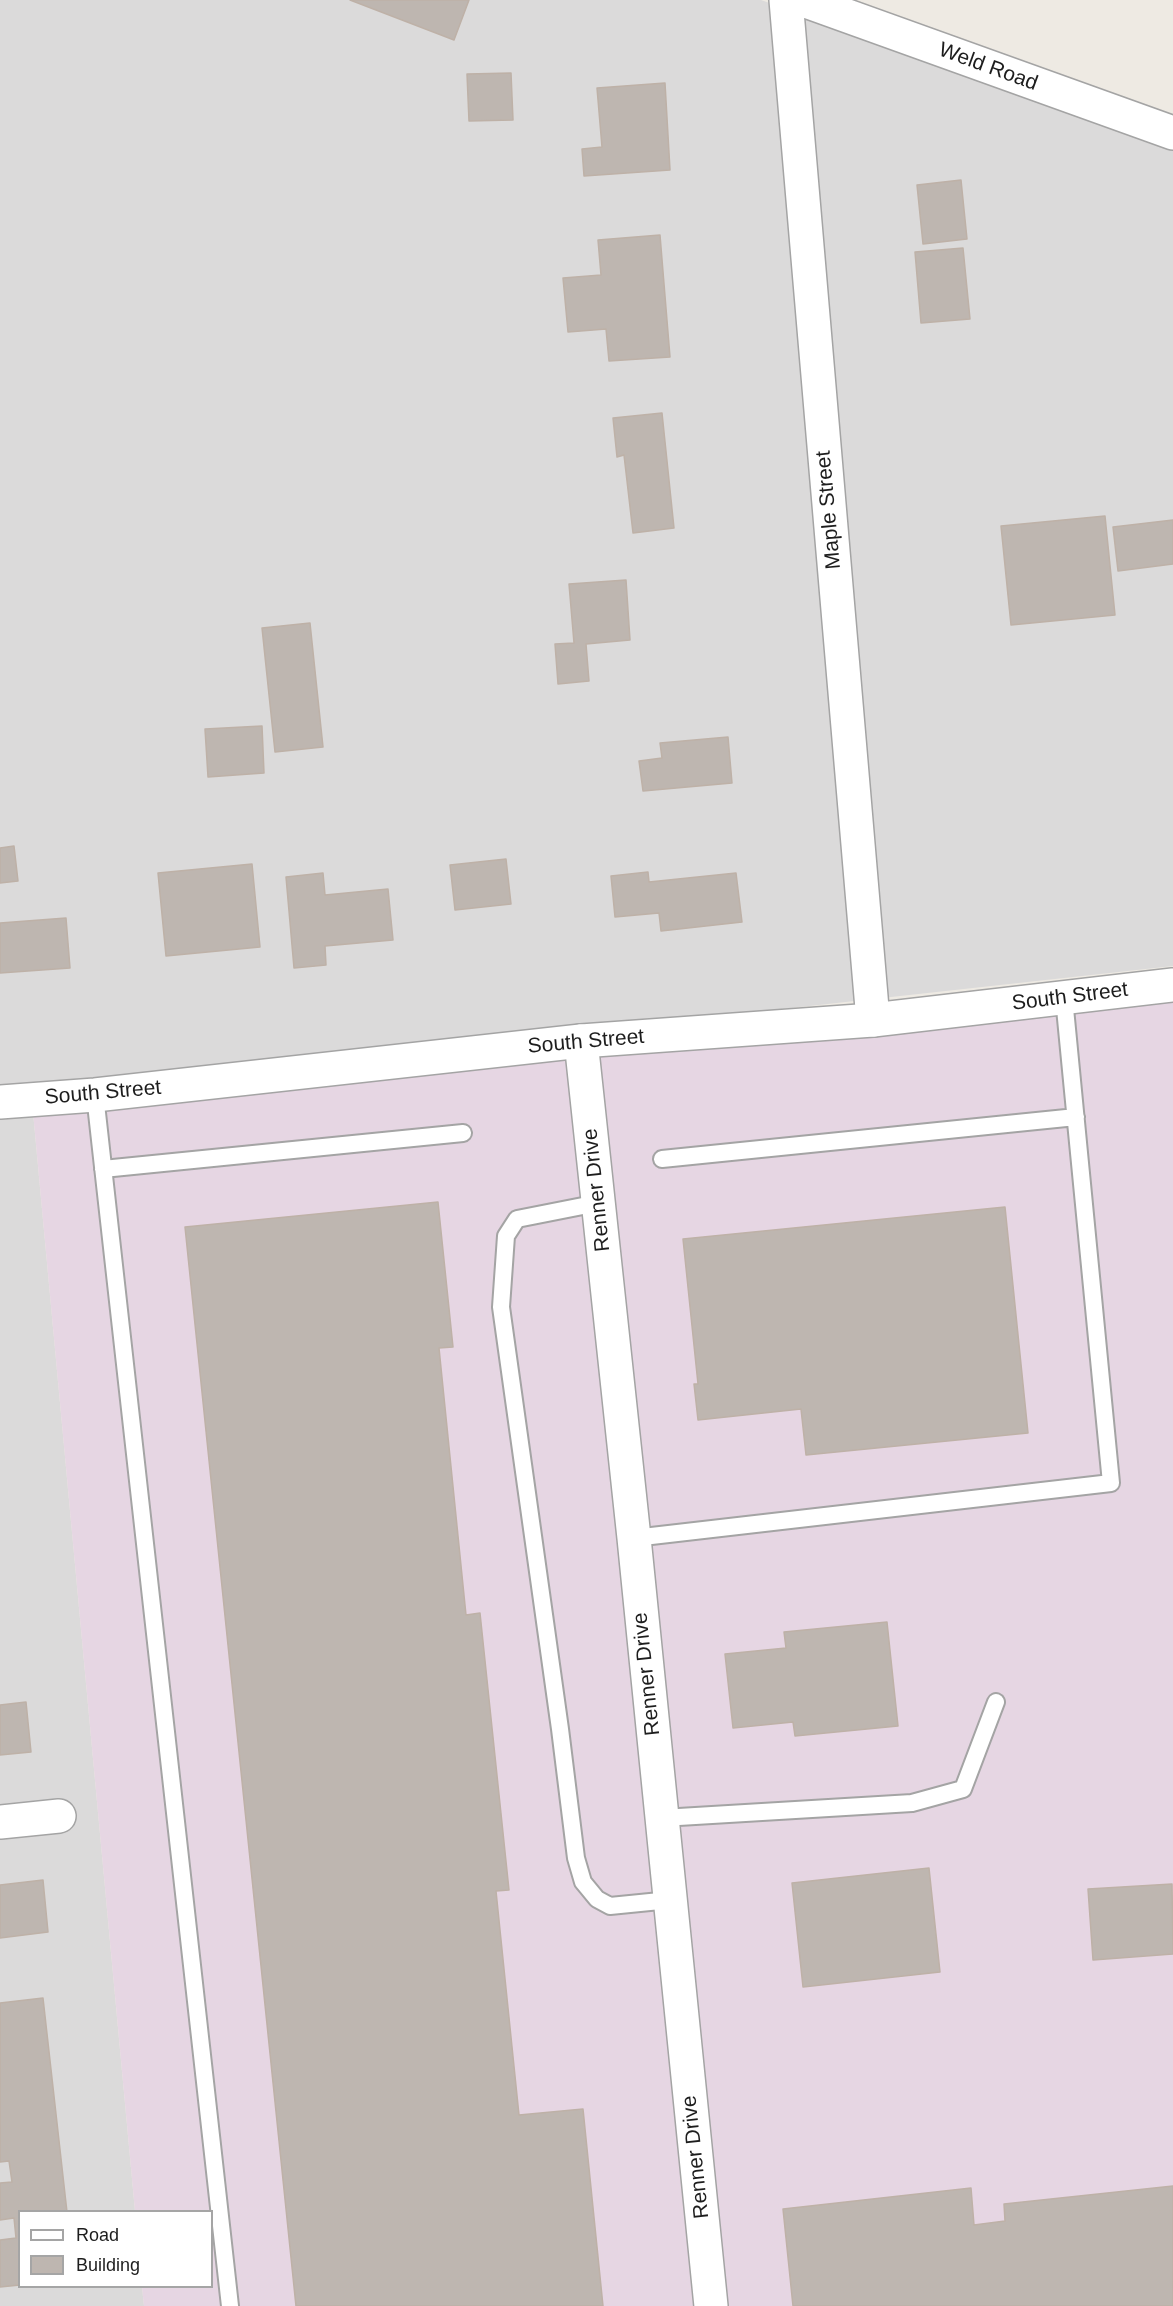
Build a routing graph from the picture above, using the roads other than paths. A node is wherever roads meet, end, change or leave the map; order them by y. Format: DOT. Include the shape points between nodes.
graph roads {
  1 [pos="786,0"];
  2 [pos="803,0"];
  3 [pos="1173,133"];
  4 [pos="1173,985"];
  5 [pos="1064,998"];
  6 [pos="873,1020"];
  7 [pos="581,1041"];
  8 [pos="95,1095"];
  9 [pos="0,1102"];
  10 [pos="1076,1117"];
  11 [pos="463,1133"];
  12 [pos="662,1159"];
  13 [pos="103,1169"];
  14 [pos="598,1203"];
  15 [pos="634,1538"];
  16 [pos="996,1701"];
  17 [pos="59,1816"];
  18 [pos="662,1818"];
  19 [pos="0,1822"];
  20 [pos="670,1900"];
  21 [pos="230,2306"];
  22 [pos="711,2306"];
  1 -- 6 [label="street, Maple Street"];
  2 -- 3 [label="street, Weld Road"];
  4 -- 5 [label="street, South Street"];
  5 -- 6 [label="street, South Street"];
  5 -- 10 [label="lane"];
  6 -- 7 [label="street, South Street"];
  7 -- 8 [label="street, South Street"];
  7 -- 14 [label="street, Renner Drive"];
  8 -- 9 [label="street, South Street"];
  8 -- 13 [label="lane"];
  10 -- 12 [label="lane"];
  10 -- 15 [label="lane" via="1111,1483"];
  11 -- 13 [label="lane"];
  13 -- 21 [label="lane"];
  14 -- 15 [label="street, Renner Drive"];
  14 -- 20 [label="lane" via="517,1219 506,1236 501,1307 576,1858 583,1882 597,1899 610,1906"];
  15 -- 18 [label="street, Renner Drive"];
  16 -- 18 [label="lane" via="963,1789 912,1803"];
  17 -- 19 [label="street"];
  18 -- 20 [label="street, Renner Drive"];
  20 -- 22 [label="street, Renner Drive"];
}
